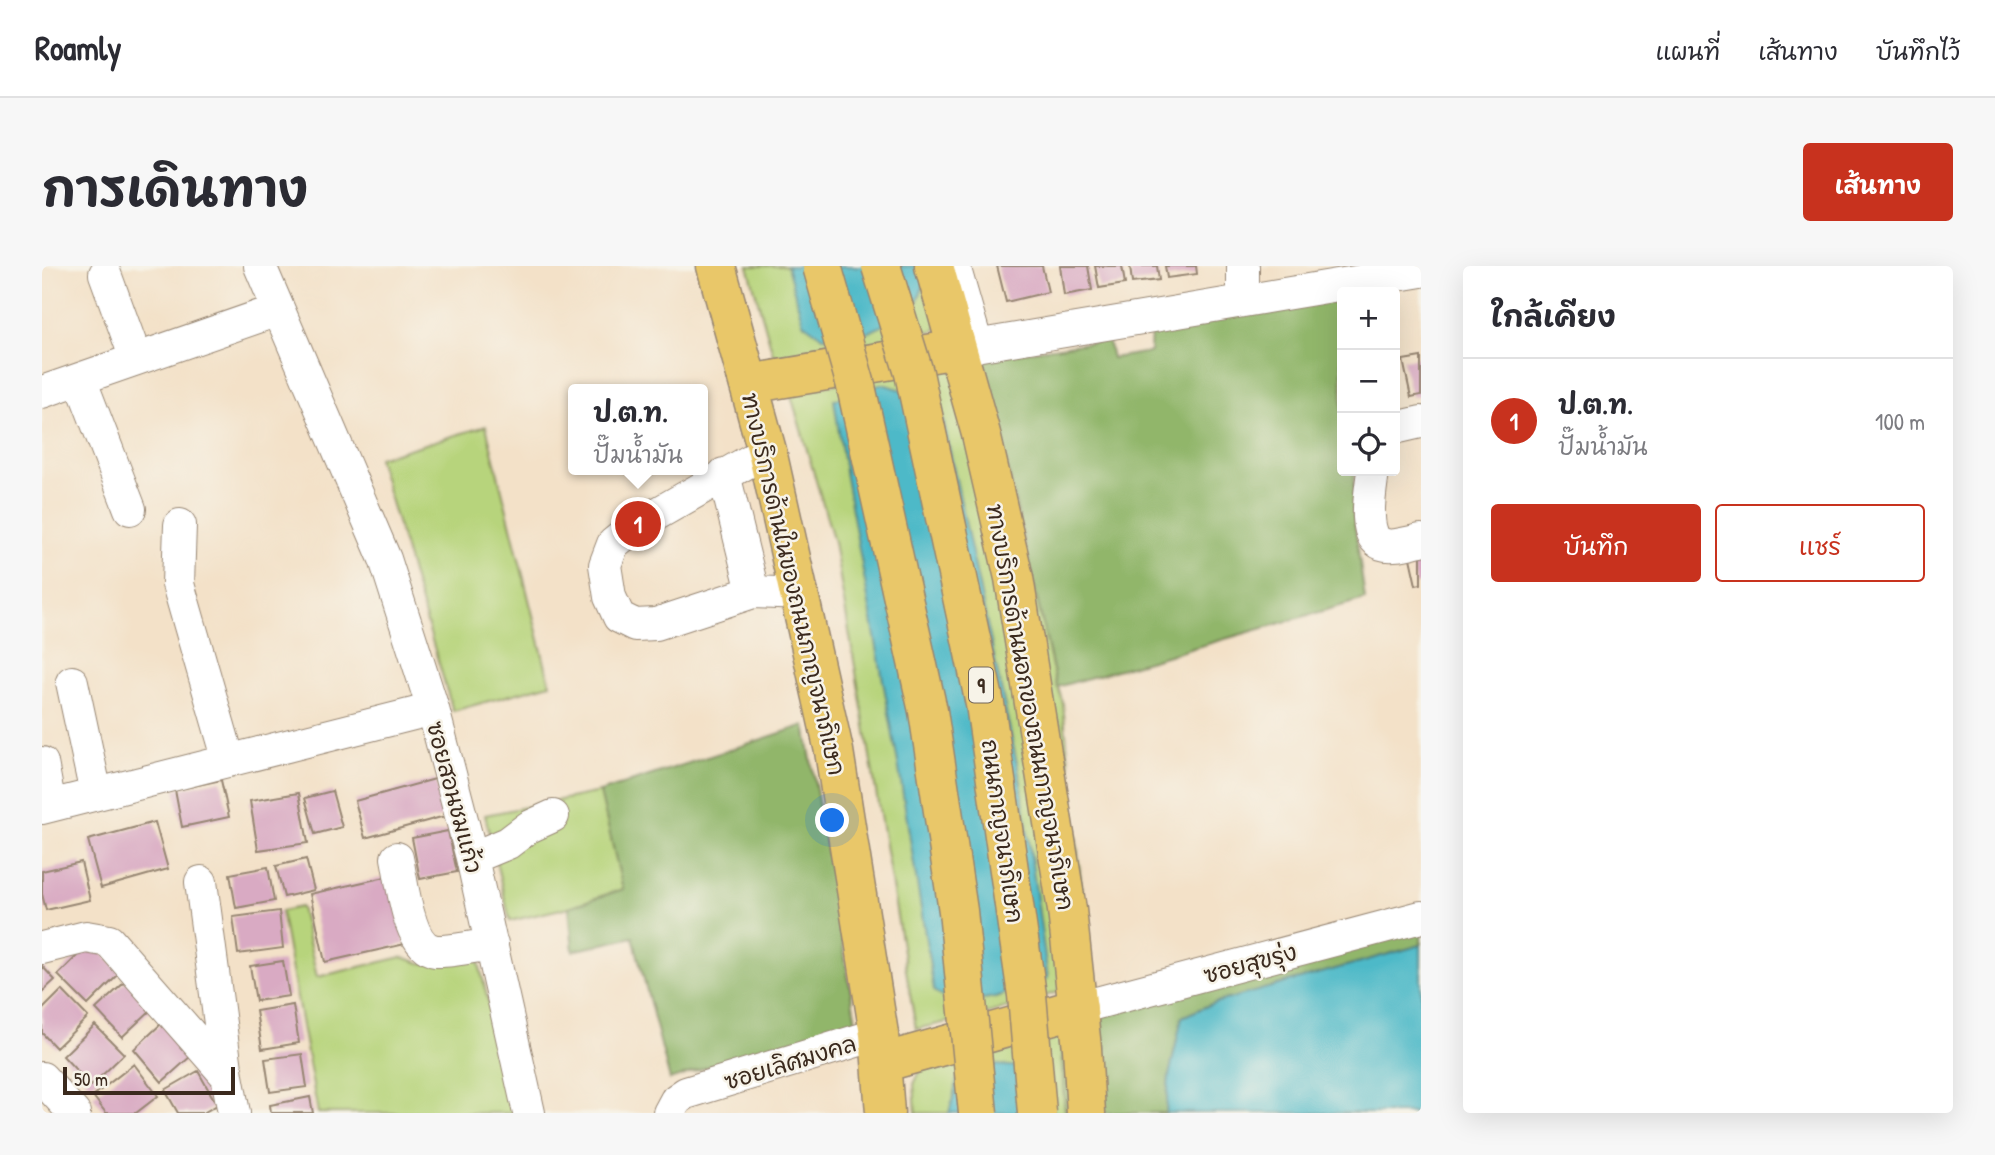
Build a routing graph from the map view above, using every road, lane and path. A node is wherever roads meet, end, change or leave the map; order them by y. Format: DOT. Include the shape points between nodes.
graph roads {
  1 [pos="260,266"];
  2 [pos="716,266"];
  3 [pos="822,266"];
  4 [pos="881,266"];
  5 [pos="934,266"];
  6 [pos="954,266"];
  7 [pos="1242,266"];
  8 [pos="1420,269"];
  9 [pos="105,274"];
  10 [pos="1372,286"];
  11 [pos="1243,301"];
  12 [pos="278,310"];
  13 [pos="967,348"];
  14 [pos="136,359"];
  15 [pos="80,379"];
  16 [pos="749,384"];
  17 [pos="42,392"];
  18 [pos="1421,422"];
  19 [pos="1400,427"];
  20 [pos="767,451"];
  21 [pos="724,474"];
  22 [pos="1373,476"];
  23 [pos="130,509"];
  24 [pos="180,525"];
  25 [pos="1421,540"];
  26 [pos="753,592"];
  27 [pos="801,594"];
  28 [pos="72,682"];
  29 [pos="433,709"];
  30 [pos="229,761"];
  31 [pos="42,763"];
  32 [pos="96,794"];
  33 [pos="46,806"];
  34 [pos="553,816"];
  35 [pos="397,858"];
  36 [pos="472,859"];
  37 [pos="201,882"];
  38 [pos="1421,917"];
  39 [pos="492,944"];
  40 [pos="42,948"];
  41 [pos="1078,1008"];
  42 [pos="880,1049"];
  43 [pos="227,1076"];
  44 [pos="42,1078"];
  45 [pos="74,1113"];
  46 [pos="234,1113"];
  47 [pos="529,1113"];
  48 [pos="669,1113"];
  49 [pos="885,1113"];
  50 [pos="978,1113"];
  51 [pos="1037,1113"];
  52 [pos="1086,1113"];
  1 -- 12 [label="street"];
  2 -- 16 [label="main road, ทางบริการด้านในของถนนกาญจนาภิเษก"];
  3 -- 50 [label="main road, bridge" via="855,383 928,711 958,911"];
  4 -- 51 [label="main road, ถนนกาญจนาภิเษก / 9, bridge" via="914,373 985,704 1027,995"];
  5 -- 13 [label="main road, ทางบริการด้านนอกของถนนกาญจนาภิเษก"];
  6 -- 13 [label="street"];
  7 -- 11 [label="street"];
  8 -- 10 [label="street"];
  9 -- 14 [label="street"];
  10 -- 11 [label="street"];
  11 -- 13 [label="street"];
  12 -- 14 [label="street"];
  12 -- 29 [label="street" via="385,559"];
  13 -- 16 [label="main road"];
  13 -- 41 [label="main road, ทางบริการด้านนอกของถนนกาญจนาภิเษก" via="981,434 1014,578 1067,910"];
  14 -- 15 [label="street"];
  15 -- 17 [label="street"];
  15 -- 23 [label="street"];
  16 -- 20 [label="main road, ทางบริการด้านในของถนนกาญจนาภิเษก"];
  18 -- 19 [label="street"];
  20 -- 21 [label="street"];
  20 -- 27 [label="main road, ทางบริการด้านในของถนนกาญจนาภิเษก"];
  21 -- 26 [label="street"];
  21 -- 26 [label="street" via="613,544 605,565 610,597 619,617 635,625 656,624"];
  22 -- 25 [label="street" via="1368,524 1373,538 1383,545"];
  24 -- 30 [label="street" via="178,584"];
  26 -- 27 [label="street"];
  27 -- 42 [label="main road, ทางบริการด้านในของถนนกาญจนาภิเษก" via="834,751"];
  28 -- 32 [label="street"];
  29 -- 30 [label="street, ซอยสอนชมแก้ว"];
  29 -- 36 [label="street, ซอยสอนชมแก้ว"];
  30 -- 32 [label="street, ซอยสอนชมแก้ว"];
  31 -- 33 [label="street"];
  32 -- 33 [label="street, ซอยสอนชมแก้ว"];
  34 -- 36 [label="street"];
  35 -- 39 [label="street" via="421,944 435,951"];
  36 -- 39 [label="street, ซอยสอนชมแก้ว"];
  37 -- 43 [label="street"];
  38 -- 41 [label="street, ซอยสุขรุ่ง"];
  39 -- 47 [label="street, ซอยสอนชมแก้ว"];
  40 -- 43 [label="street" via="86,937 109,941"];
  41 -- 42 [label="main road"];
  41 -- 52 [label="main road, ทางบริการด้านนอกของถนนกาญจนาภิเษก"];
  42 -- 48 [label="street, ซอยเลิศมงคล" via="687,1093"];
  42 -- 49 [label="main road, ทางบริการด้านในของถนนกาญจนาภิเษก"];
  43 -- 46 [label="street"];
  44 -- 45 [label="street"];
}
